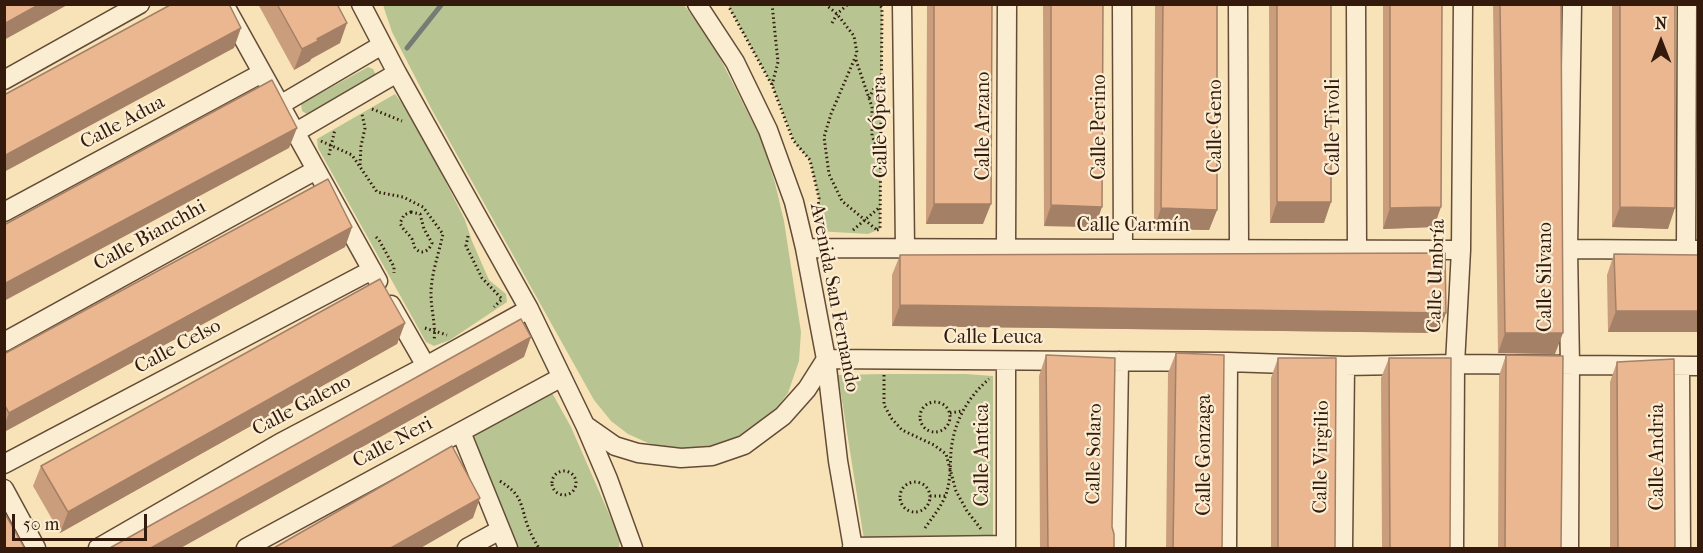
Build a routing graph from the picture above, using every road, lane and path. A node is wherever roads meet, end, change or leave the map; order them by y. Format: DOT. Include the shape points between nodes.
graph roads {
  1 [pos="140,4"];
  2 [pos="224,4"];
  3 [pos="361,4"];
  4 [pos="697,4"];
  5 [pos="730,4"];
  6 [pos="772,4"];
  7 [pos="825,4"];
  8 [pos="848,4"];
  9 [pos="879,4"];
  10 [pos="903,4"];
  11 [pos="1007,4"];
  12 [pos="1122,4"];
  13 [pos="1238,4"];
  14 [pos="1356,4"];
  15 [pos="1463,4"];
  16 [pos="1572,4"];
  17 [pos="1687,4"];
  18 [pos="837,14"];
  19 [pos="832,22"];
  20 [pos="382,45"];
  21 [pos="855,58"];
  22 [pos="881,72"];
  23 [pos="262,73"];
  24 [pos="397,73"];
  25 [pos="4,80"];
  26 [pos="772,85"];
  27 [pos="869,98"];
  28 [pos="280,105"];
  29 [pos="371,108"];
  30 [pos="353,119"];
  31 [pos="408,123"];
  32 [pos="344,124"];
  33 [pos="335,130"];
  34 [pos="296,132"];
  35 [pos="317,139"];
  36 [pos="331,146"];
  37 [pos="318,148"];
  38 [pos="329,155"];
  39 [pos="881,156"];
  40 [pos="360,167"];
  41 [pos="316,170"];
  42 [pos="880,206"];
  43 [pos="4,212"];
  44 [pos="817,220"];
  45 [pos="864,220"];
  46 [pos="403,231"];
  47 [pos="469,232"];
  48 [pos="858,233"];
  49 [pos="371,234"];
  50 [pos="805,248"];
  51 [pos="905,248"];
  52 [pos="1006,248"];
  53 [pos="1239,248"];
  54 [pos="1123,249"];
  55 [pos="1357,249"];
  56 [pos="1461,249"];
  57 [pos="1568,249"];
  58 [pos="1692,250"];
  59 [pos="372,270"];
  60 [pos="394,277"];
  61 [pos="529,309"];
  62 [pos="488,312"];
  63 [pos="416,325"];
  64 [pos="435,331"];
  65 [pos="454,337"];
  66 [pos="4,342"];
  67 [pos="434,346"];
  68 [pos="826,359"];
  69 [pos="1006,361"];
  70 [pos="1119,361"];
  71 [pos="1228,362"];
  72 [pos="1455,364"];
  73 [pos="1570,365"];
  74 [pos="426,366"];
  75 [pos="1345,366"];
  76 [pos="1680,366"];
  77 [pos="1698,366"];
  78 [pos="884,374"];
  79 [pos="993,376"];
  80 [pos="562,377"];
  81 [pos="977,389"];
  82 [pos="985,398"];
  83 [pos="963,411"];
  84 [pos="950,413"];
  85 [pos="585,425"];
  86 [pos="461,432"];
  87 [pos="4,464"];
  88 [pos="951,471"];
  89 [pos="494,474"];
  90 [pos="576,485"];
  91 [pos="4,489"];
  92 [pos="930,496"];
  93 [pos="945,496"];
  94 [pos="500,530"];
  95 [pos="923,532"];
  96 [pos="984,533"];
  97 [pos="1006,547"];
  98 [pos="853,548"];
  99 [pos="36,549"];
  100 [pos="98,549"];
  101 [pos="246,549"];
  102 [pos="467,549"];
  103 [pos="508,549"];
  104 [pos="539,549"];
  105 [pos="633,549"];
  106 [pos="1116,549"];
  107 [pos="1227,549"];
  108 [pos="1343,549"];
  109 [pos="1454,549"];
  110 [pos="1569,549"];
  111 [pos="1681,549"];
  1 -- 25 [label="street"];
  2 -- 23 [label="street"];
  3 -- 20 [label="street"];
  4 -- 50 [label="street, Avenida San Fernando" via="735,62 768,130 794,202"];
  5 -- 26 [label="path"];
  6 -- 26 [label="path" via="778,62"];
  7 -- 18 [label="path"];
  8 -- 18 [label="path"];
  9 -- 22 [label="path"];
  10 -- 51 [label="street, Calle Ópera"];
  11 -- 52 [label="street, Calle Arzano"];
  12 -- 54 [label="street, Calle Perino"];
  13 -- 53 [label="street, Calle Geno"];
  14 -- 55 [label="street, Calle Tivoli"];
  15 -- 56 [label="street, Calle Umbría"];
  16 -- 57 [label="street, Calle Silvano"];
  17 -- 58 [label="street"];
  18 -- 19 [label="path"];
  18 -- 21 [label="path" via="854,36"];
  20 -- 24 [label="street"];
  20 -- 28 [label="street"];
  21 -- 27 [label="path"];
  21 -- 45 [label="path" via="824,137 833,183 842,201"];
  22 -- 27 [label="path"];
  22 -- 39 [label="path"];
  23 -- 28 [label="street"];
  23 -- 43 [label="street, Calle Adua"];
  24 -- 34 [label="street"];
  24 -- 61 [label="street"];
  26 -- 44 [label="path" via="793,140 810,160 819,198"];
  27 -- 39 [label="path" via="872,136"];
  28 -- 34 [label="street"];
  29 -- 31 [label="path"];
  30 -- 40 [label="path" via="362,114 365,128"];
  32 -- 33 [label="path"];
  33 -- 35 [label="path"];
  33 -- 36 [label="path"];
  34 -- 41 [label="street"];
  35 -- 36 [label="path"];
  35 -- 37 [label="path"];
  36 -- 38 [label="path"];
  36 -- 40 [label="path" via="352,155"];
  39 -- 42 [label="path"];
  40 -- 64 [label="path" via="377,192 403,197 423,207 443,234 431,293"];
  41 -- 59 [label="street"];
  41 -- 66 [label="street, Calle Bianchhi"];
  42 -- 45 [label="path"];
  42 -- 45 [label="path" via="880,229 875,231"];
  45 -- 48 [label="path" via="849,233"];
  46 -- 46 [label="path" via="400,223 404,215 420,214 432,243 430,249 415,248 412,238"];
  47 -- 62 [label="path" via="466,246 482,278 502,299"];
  49 -- 60 [label="path" via="379,240 394,267"];
  50 -- 51 [label="street, Calle Carmín"];
  50 -- 68 [label="street, Avenida San Fernando"];
  51 -- 52 [label="street, Calle Carmín"];
  52 -- 54 [label="street, Calle Carmín"];
  53 -- 54 [label="street, Calle Carmín"];
  53 -- 55 [label="street, Calle Carmín"];
  55 -- 56 [label="street, Calle Carmín"];
  56 -- 72 [label="street, Calle Umbría"];
  57 -- 58 [label="street"];
  57 -- 73 [label="street, Calle Silvano"];
  59 -- 74 [label="street"];
  59 -- 87 [label="street, Calle Celso"];
  61 -- 74 [label="street, Calle Galeno"];
  61 -- 80 [label="street"];
  63 -- 64 [label="path"];
  64 -- 65 [label="path"];
  64 -- 67 [label="path"];
  68 -- 69 [label="street, Calle Leuca"];
  68 -- 85 [label="street" via="783,416 744,445 712,456 681,458 638,453 615,446"];
  68 -- 98 [label="street, Avenida San Fernando"];
  69 -- 70 [label="street, Calle Leuca"];
  69 -- 97 [label="street, Calle Antica"];
  70 -- 71 [label="street, Calle Leuca"];
  70 -- 106 [label="street, Calle Solaro"];
  71 -- 75 [label="street, Calle Leuca"];
  71 -- 107 [label="street, Calle Gonzaga"];
  72 -- 73 [label="street, Calle Leuca"];
  72 -- 75 [label="street, Calle Leuca"];
  72 -- 109 [label="street, Calle Umbría"];
  73 -- 76 [label="street, Calle Leuca"];
  73 -- 110 [label="street, Calle Silvano"];
  74 -- 100 [label="street, Calle Galeno" via="280,443"];
  75 -- 108 [label="street, Calle Virgilio"];
  76 -- 77 [label="street, Calle Leuca"];
  76 -- 111 [label="street, Calle Andria"];
  78 -- 88 [label="path" via="884,405 892,419 902,430 946,454"];
  79 -- 81 [label="path"];
  80 -- 85 [label="street"];
  80 -- 86 [label="street, Calle Neri"];
  81 -- 82 [label="path"];
  81 -- 83 [label="path"];
  83 -- 84 [label="path"];
  83 -- 88 [label="path" via="954,434"];
  84 -- 84 [label="path" via="949,423 942,430 932,432 921,423 920,413 930,402 940,402"];
  85 -- 105 [label="street"];
  86 -- 94 [label="street"];
  86 -- 101 [label="street, Calle Neri"];
  88 -- 93 [label="path"];
  88 -- 96 [label="path" via="961,501"];
  89 -- 104 [label="path" via="512,488 522,503 526,523"];
  90 -- 90 [label="path" via="573,492 561,495 552,487 552,478 566,470 573,474"];
  91 -- 99 [label="street"];
  92 -- 92 [label="path" via="922,483 912,482 903,487 899,497 902,506 915,513 928,506"];
  92 -- 93 [label="path"];
  93 -- 95 [label="path"];
  94 -- 102 [label="street"];
  94 -- 103 [label="street"];
  97 -- 98 [label="street"];
}
